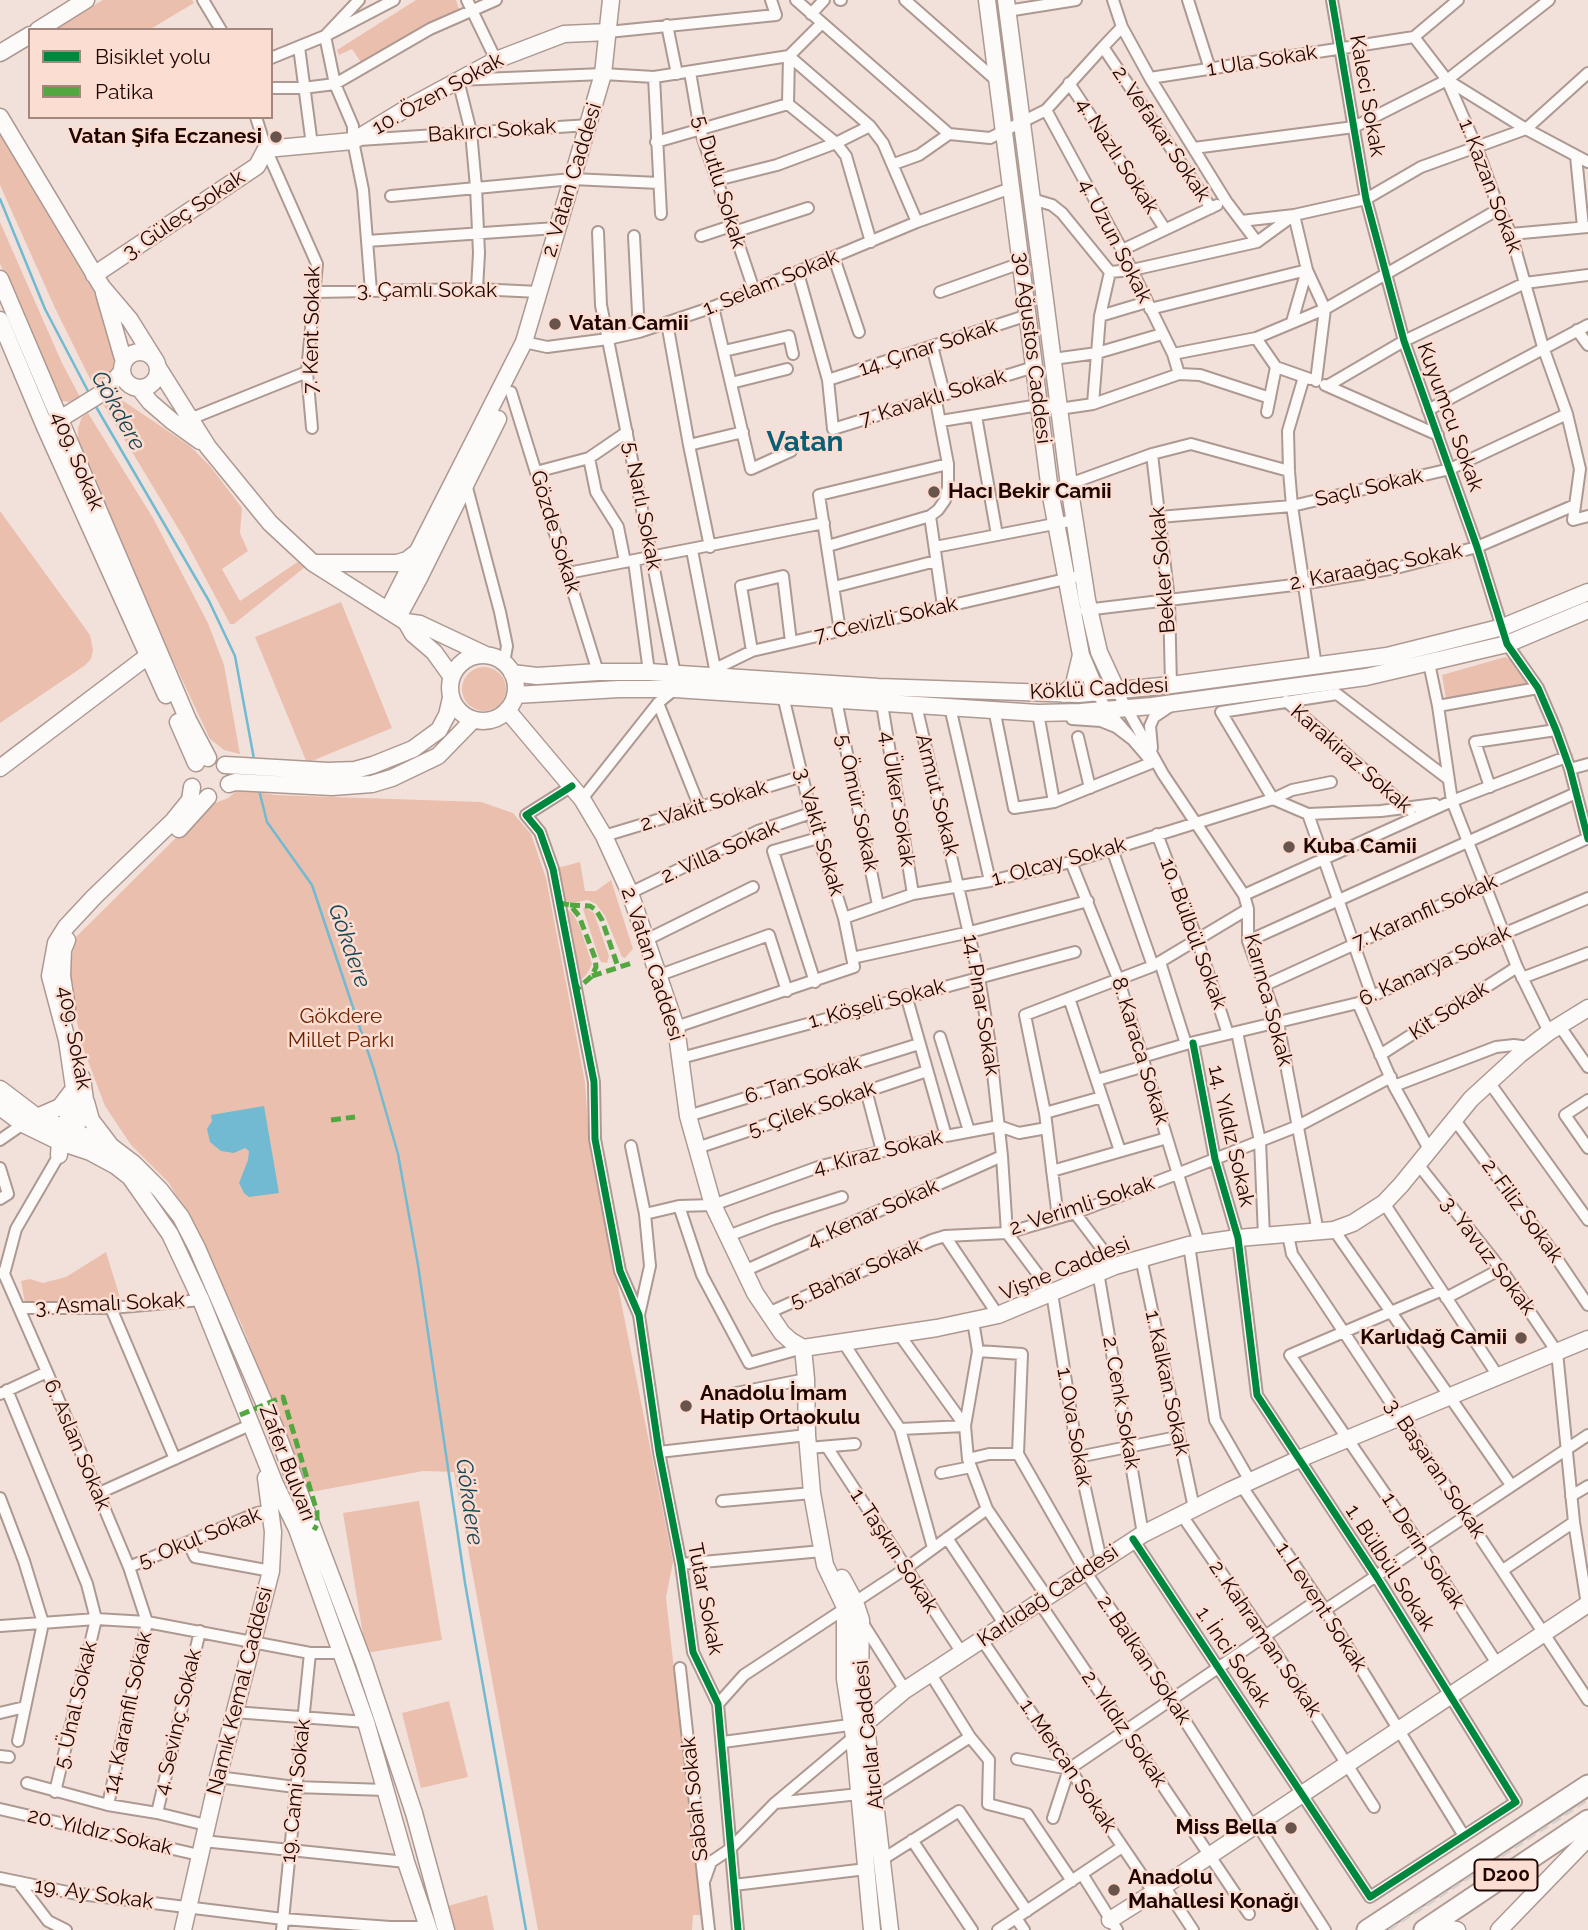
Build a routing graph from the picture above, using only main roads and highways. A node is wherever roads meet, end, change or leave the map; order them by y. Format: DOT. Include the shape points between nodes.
graph roads {
  1 [pos="86,0"];
  2 [pos="611,0"];
  3 [pos="987,0"];
  4 [pos="1006,5"];
  5 [pos="41,28"];
  6 [pos="608,32"];
  7 [pos="28,36"];
  8 [pos="0,53"];
  9 [pos="0,117"];
  10 [pos="266,149"];
  11 [pos="0,279"];
  12 [pos="98,281"];
  13 [pos="0,320"];
  14 [pos="521,349"];
  15 [pos="157,365"];
  16 [pos="123,367"];
  17 [pos="136,388"];
  18 [pos="102,393"];
  19 [pos="65,417"];
  20 [pos="45,427"];
  21 [pos="208,447"];
  22 [pos="418,551"];
  23 [pos="313,563"];
  24 [pos="1588,592"];
  25 [pos="1588,610"];
  26 [pos="1081,611"];
  27 [pos="397,616"];
  28 [pos="154,651"];
  29 [pos="1099,652"];
  30 [pos="486,655"];
  31 [pos="1082,655"];
  32 [pos="508,668"];
  33 [pos="452,677"];
  34 [pos="675,681"];
  35 [pos="1141,689"];
  36 [pos="1117,691"];
  37 [pos="1097,693"];
  38 [pos="1064,694"];
  39 [pos="515,695"];
  40 [pos="451,698"];
  41 [pos="507,710"];
  42 [pos="473,720"];
  43 [pos="202,760"];
  44 [pos="0,768"];
  45 [pos="230,774"];
  46 [pos="279,777"];
  47 [pos="192,787"];
  48 [pos="208,797"];
  49 [pos="1588,1008"];
  50 [pos="0,1089"];
  51 [pos="80,1094"];
  52 [pos="0,1107"];
  53 [pos="30,1121"];
  54 [pos="66,1141"];
  55 [pos="112,1147"];
  56 [pos="1588,1339"];
  57 [pos="803,1348"];
  58 [pos="261,1450"];
  59 [pos="308,1514"];
  60 [pos="297,1529"];
  61 [pos="273,1532"];
  62 [pos="850,1604"];
  63 [pos="1587,1604"];
  64 [pos="858,1728"];
  65 [pos="1588,1785"];
  66 [pos="1588,1820"];
  67 [pos="1588,1838"];
  68 [pos="1113,1925"];
  69 [pos="1428,1927"];
  70 [pos="429,1928"];
  71 [pos="1499,1928"];
  72 [pos="183,1930"];
  73 [pos="446,1930"];
  74 [pos="872,1930"];
  75 [pos="890,1930"];
  76 [pos="1367,1930"];
  77 [pos="1457,1930"];
  1 -- 5 [label="main road"];
  2 -- 6 [label="main road, 2. Vatan Caddesi"];
  3 -- 26 [label="main road, 30 Ağustos Caddesi" via="998,81 997,135 1011,188 1050,491 1066,578"];
  4 -- 26 [label="main road, 30 Ağustos Caddesi" via="1083,575"];
  6 -- 10 [label="main road, 10. Özen Sokak" via="564,34 496,60 353,141"];
  6 -- 14 [label="main road, 2. Vatan Caddesi" via="603,74"];
  7 -- 8 [label="main road"];
  9 -- 12 [label="main road"];
  10 -- 12 [label="main road, 3. Güleç Sokak" via="257,166"];
  11 -- 19 [label="main road, 409. Sokak"];
  12 -- 15 [label="main road" via="130,320"];
  12 -- 16 [label="main road"];
  13 -- 20 [label="main road, 409. Sokak"];
  14 -- 22 [label="main road, 2. Vatan Caddesi"];
  14 -- 27 [label="main road, 2. Vatan Caddesi" via="511,392"];
  15 -- 16 [label="main road" via="147,353 136,352"];
  15 -- 17 [label="main road" via="155,381"];
  15 -- 21 [label="main road"];
  16 -- 17 [label="main road" via="126,381"];
  16 -- 18 [label="main road"];
  17 -- 18 [label="main road"];
  17 -- 21 [label="main road"];
  18 -- 19 [label="main road"];
  19 -- 20 [label="main road"];
  19 -- 28 [label="main road, 409. Sokak" via="70,444"];
  20 -- 28 [label="main road, 409. Sokak"];
  21 -- 23 [label="main road" via="270,523"];
  22 -- 23 [label="main road" via="397,563"];
  22 -- 27 [label="main road, 2. Vatan Caddesi"];
  23 -- 27 [label="main road"];
  24 -- 35 [label="main road, Köklü Caddesi" via="1503,627 1387,656"];
  25 -- 34 [label="main road, Köklü Caddesi" via="1507,644 1366,677 1107,710 1038,713 882,704"];
  26 -- 29 [label="main road, 30 Ağustos Caddesi"];
  26 -- 31 [label="main road, 30 Ağustos Caddesi"];
  27 -- 30 [label="main road"];
  27 -- 33 [label="main road" via="435,652"];
  28 -- 43 [label="main road, 409. Sokak"];
  28 -- 44 [label="main road"];
  29 -- 35 [label="main road" via="1122,681"];
  29 -- 36 [label="main road, 30 Ağustos Caddesi"];
  30 -- 32 [label="main road"];
  30 -- 33 [label="main road" via="465,661"];
  31 -- 37 [label="main road, 30 Ağustos Caddesi"];
  31 -- 38 [label="main road" via="1074,684"];
  32 -- 34 [label="main road, Köklü Caddesi" via="537,676 649,672"];
  32 -- 39 [label="main road" via="516,684"];
  33 -- 40 [label="main road"];
  34 -- 38 [label="main road, Köklü Caddesi" via="716,672 878,687"];
  34 -- 39 [label="main road, Köklü Caddesi"];
  35 -- 36 [label="main road, Köklü Caddesi"];
  36 -- 37 [label="main road, Köklü Caddesi"];
  37 -- 38 [label="main road, Köklü Caddesi"];
  39 -- 41 [label="main road"];
  40 -- 42 [label="main road"];
  40 -- 46 [label="main road" via="439,730 392,758 355,769"];
  41 -- 42 [label="main road" via="495,719"];
  41 -- 57 [label="main road, 2. Vatan Caddesi" via="582,799 630,892 676,1027 688,1116 713,1205 768,1313 782,1333"];
  42 -- 46 [label="main road" via="438,756 392,778 354,787"];
  43 -- 45 [label="main road" via="214,758"];
  43 -- 47 [label="main road" via="190,775"];
  45 -- 46 [label="main road"];
  45 -- 48 [label="main road" via="221,794"];
  47 -- 48 [label="main road"];
  47 -- 51 [label="main road, 409. Sokak" via="180,814 94,897 56,943 50,976"];
  48 -- 51 [label="main road, 409. Sokak" via="97,902 73,929 63,950 64,991"];
  49 -- 57 [label="main road, Vişne Caddesi" via="1528,1048 1489,1082 1384,1203 1335,1230 1194,1244 1098,1272 998,1315"];
  50 -- 53 [label="main road, Zafer Bulvarı"];
  51 -- 53 [label="main road"];
  51 -- 54 [label="main road, 409. Sokak" via="73,1102"];
  51 -- 55 [label="main road" via="91,1120"];
  52 -- 53 [label="main road, Zafer Bulvarı"];
  53 -- 54 [label="main road, Zafer Bulvarı"];
  54 -- 55 [label="main road, Zafer Bulvarı"];
  54 -- 58 [label="main road, Zafer Bulvarı" via="130,1177 170,1234"];
  55 -- 59 [label="main road, Zafer Bulvarı" via="160,1190 181,1217 241,1345"];
  56 -- 64 [label="main road, Karlıdağ Caddesi" via="1299,1459 1138,1536 905,1690"];
  57 -- 62 [label="main road, Atıcılar Caddesi" via="807,1441 822,1552 825,1565"];
  58 -- 60 [label="main road, Zafer Bulvarı"];
  58 -- 61 [label="main road, Namık Kemal Caddesi"];
  59 -- 60 [label="main road"];
  59 -- 73 [label="main road, Zafer Bulvarı" via="414,1813"];
  60 -- 61 [label="main road"];
  60 -- 70 [label="main road, Zafer Bulvarı" via="366,1722"];
  61 -- 72 [label="main road, Namık Kemal Caddesi" via="271,1571"];
  62 -- 64 [label="main road, Atıcılar Caddesi" via="845,1679"];
  62 -- 64 [label="main road, Atıcılar Caddesi" via="861,1620"];
  63 -- 68 [label="main road" via="1159,1889"];
  64 -- 74 [label="main road, Atıcılar Caddesi" via="859,1794"];
  64 -- 75 [label="main road, Atıcılar Caddesi" via="876,1797"];
  65 -- 76 [label="highway, D200"];
  66 -- 69 [label="highway, D200"];
  67 -- 71 [label="main road"];
  69 -- 77 [label="main road"];
}
